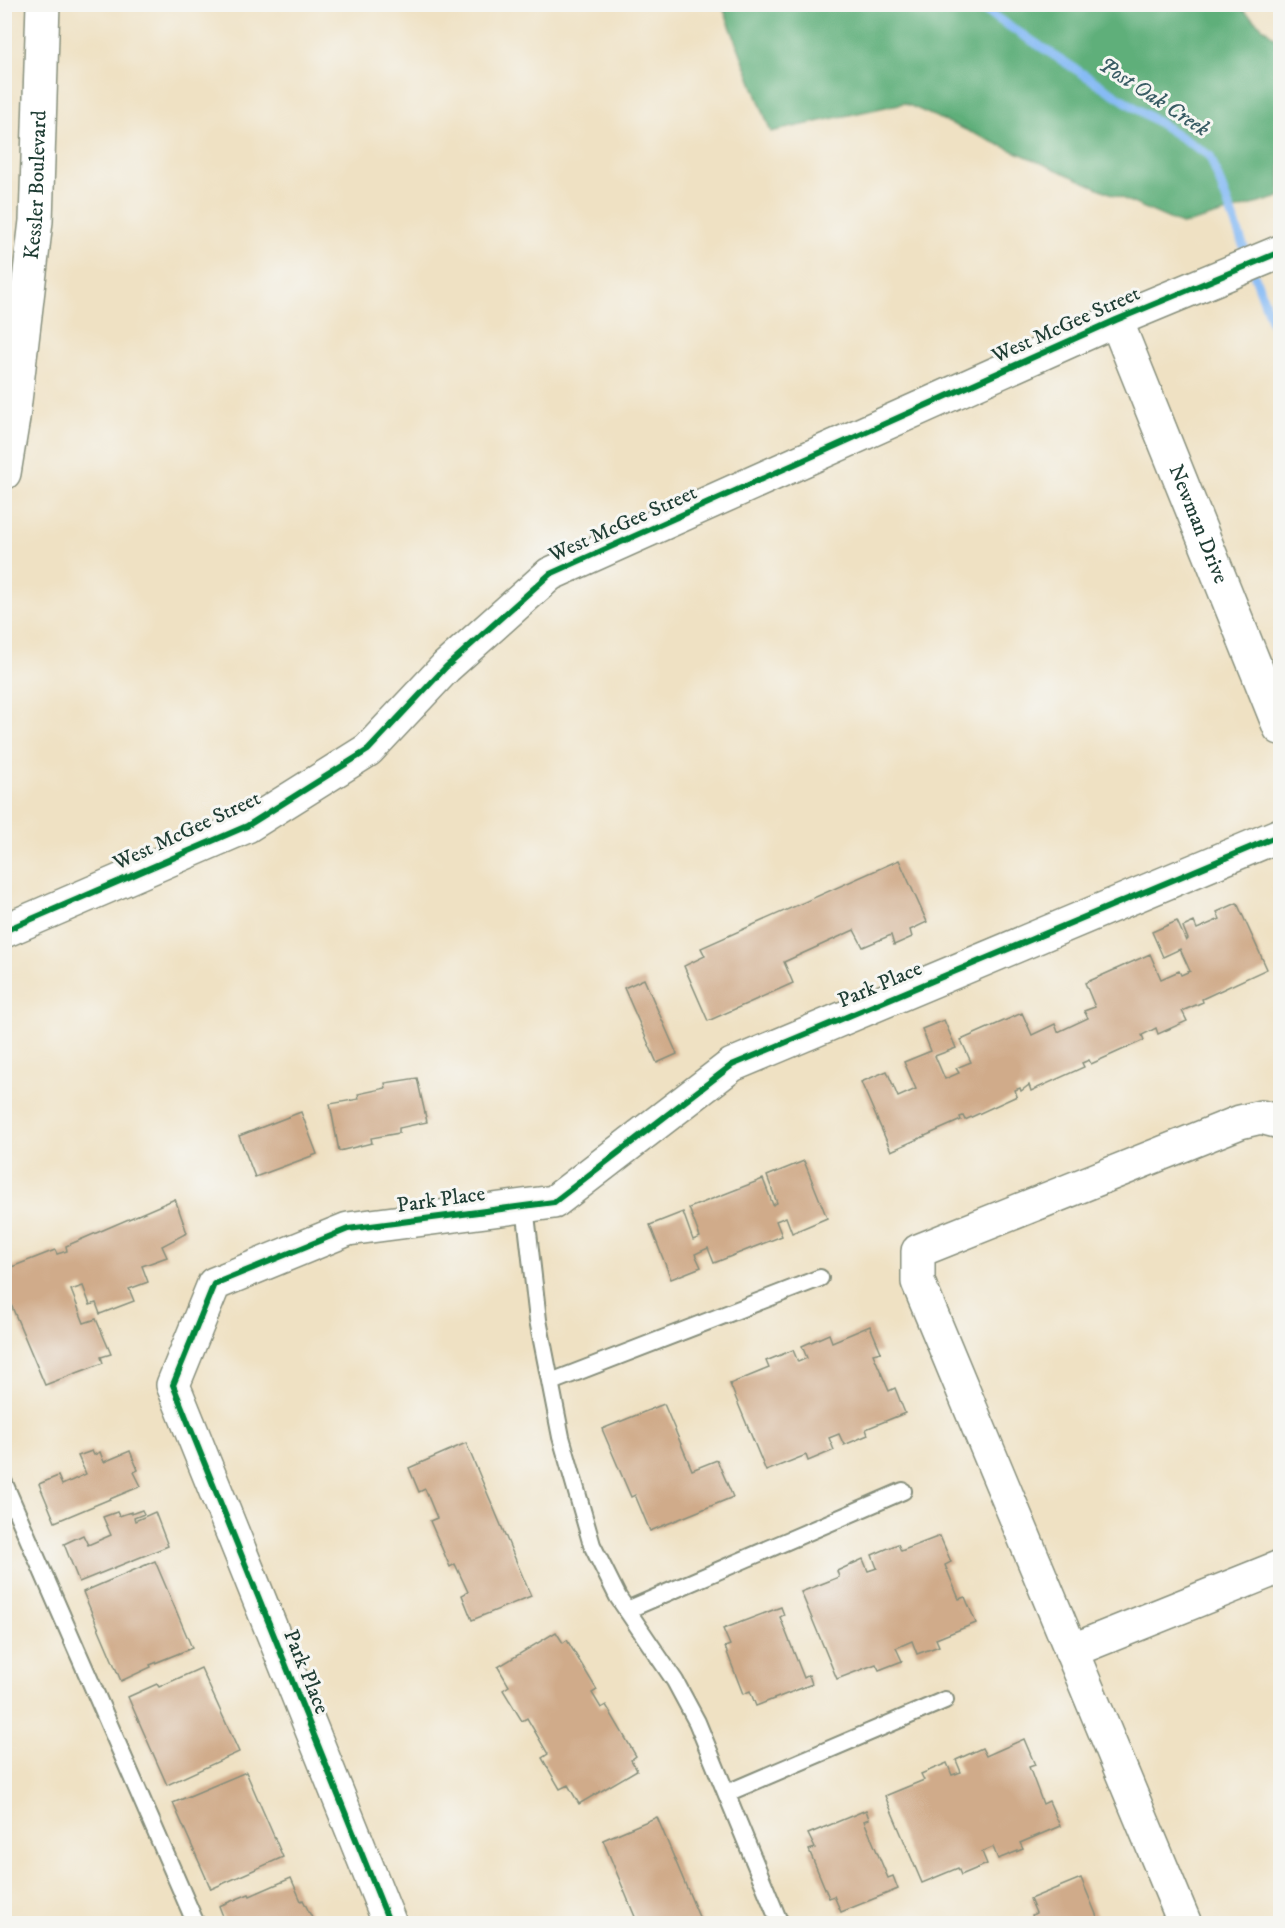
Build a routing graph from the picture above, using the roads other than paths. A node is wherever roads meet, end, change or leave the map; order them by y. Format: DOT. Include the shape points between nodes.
graph roads {
  1 [pos="44,4"];
  2 [pos="1281,252"];
  3 [pos="1116,320"];
  4 [pos="9,418"];
  5 [pos="4,472"];
  6 [pos="1281,728"];
  7 [pos="1281,835"];
  8 [pos="4,931"];
  9 [pos="1281,1122"];
  10 [pos="525,1206"];
  11 [pos="820,1278"];
  12 [pos="550,1382"];
  13 [pos="4,1483"];
  14 [pos="903,1491"];
  15 [pos="1281,1567"];
  16 [pos="627,1610"];
  17 [pos="1071,1651"];
  18 [pos="945,1700"];
  19 [pos="727,1793"];
  20 [pos="196,1923"];
  21 [pos="390,1923"];
  22 [pos="782,1923"];
  23 [pos="1185,1923"];
  1 -- 4 [label="street, Kessler Boulevard" via="36,221"];
  2 -- 3 [label="street, West McGee Street"];
  3 -- 6 [label="street, Newman Drive"];
  3 -- 8 [label="street, West McGee Street" via="550,574 446,667 368,750 247,826"];
  4 -- 5 [label="street, Kessler Boulevard"];
  7 -- 10 [label="street, Park Place" via="732,1065 554,1202"];
  9 -- 17 [label="street" via="1261,1117 1239,1122 918,1251 918,1282"];
  10 -- 12 [label="lane" via="538,1320"];
  10 -- 21 [label="street, Park Place" via="348,1229 214,1284 173,1385"];
  11 -- 12 [label="lane"];
  12 -- 16 [label="lane" via="561,1437 592,1545"];
  13 -- 20 [label="lane"];
  14 -- 16 [label="lane"];
  15 -- 17 [label="street"];
  16 -- 19 [label="lane" via="692,1712"];
  17 -- 23 [label="street"];
  18 -- 19 [label="lane"];
  19 -- 22 [label="lane"];
}
